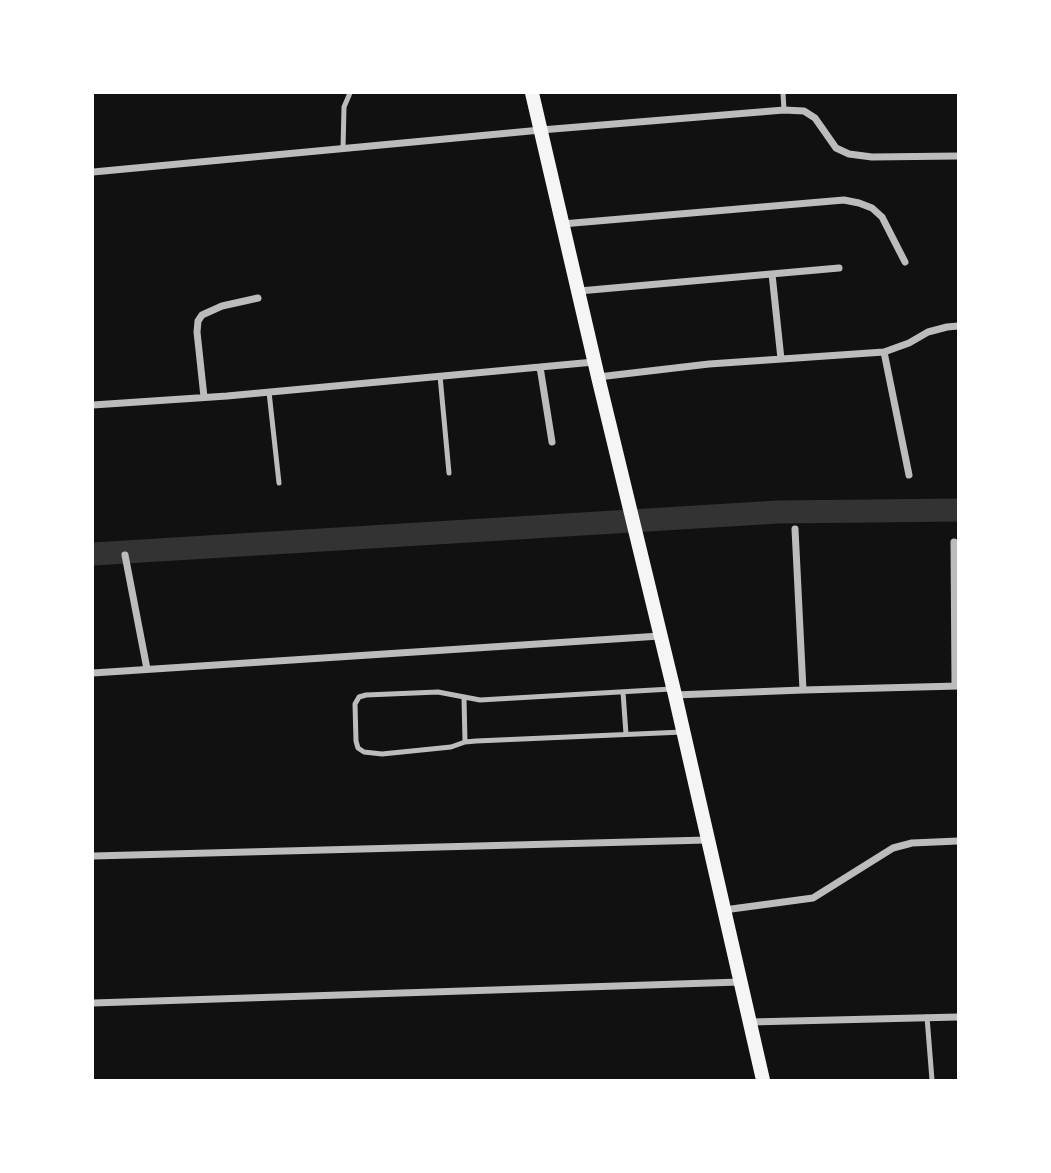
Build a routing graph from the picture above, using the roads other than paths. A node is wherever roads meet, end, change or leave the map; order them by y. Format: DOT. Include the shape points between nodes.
graph roads {
  1 [pos="349,93"];
  2 [pos="532,93"];
  3 [pos="783,93"];
  4 [pos="785,110"];
  5 [pos="541,130"];
  6 [pos="343,149"];
  7 [pos="958,156"];
  8 [pos="93,172"];
  9 [pos="562,224"];
  10 [pos="905,262"];
  11 [pos="839,268"];
  12 [pos="772,274"];
  13 [pos="578,291"];
  14 [pos="258,298"];
  15 [pos="958,326"];
  16 [pos="884,352"];
  17 [pos="781,359"];
  18 [pos="540,367"];
  19 [pos="596,370"];
  20 [pos="440,376"];
  21 [pos="270,392"];
  22 [pos="204,397"];
  23 [pos="93,405"];
  24 [pos="552,442"];
  25 [pos="449,473"];
  26 [pos="909,475"];
  27 [pos="279,483"];
  28 [pos="794,529"];
  29 [pos="954,542"];
  30 [pos="125,555"];
  31 [pos="660,636"];
  32 [pos="147,669"];
  33 [pos="93,673"];
  34 [pos="956,686"];
  35 [pos="803,690"];
  36 [pos="623,692"];
  37 [pos="674,692"];
  38 [pos="464,698"];
  39 [pos="683,732"];
  40 [pos="626,734"];
  41 [pos="465,742"];
  42 [pos="707,841"];
  43 [pos="958,841"];
  44 [pos="93,856"];
  45 [pos="723,910"];
  46 [pos="740,982"];
  47 [pos="93,1003"];
  48 [pos="927,1017"];
  49 [pos="958,1017"];
  50 [pos="749,1022"];
  51 [pos="763,1080"];
  52 [pos="932,1080"];
  1 -- 6 [label="lane"];
  2 -- 5 [label="main road"];
  3 -- 4 [label="lane"];
  4 -- 5 [label="street"];
  4 -- 7 [label="street" via="804,111 815,118 836,148 849,154"];
  5 -- 6 [label="street"];
  5 -- 9 [label="main road"];
  6 -- 8 [label="street"];
  9 -- 10 [label="street" via="844,200 872,208 882,217"];
  9 -- 13 [label="main road"];
  11 -- 12 [label="street"];
  12 -- 13 [label="street"];
  12 -- 17 [label="street"];
  13 -- 19 [label="main road"];
  14 -- 22 [label="street" via="222,306 202,314 198,321"];
  15 -- 16 [label="street" via="928,332"];
  16 -- 17 [label="street"];
  16 -- 26 [label="street"];
  17 -- 19 [label="street"];
  18 -- 19 [label="street"];
  18 -- 20 [label="street"];
  18 -- 24 [label="street"];
  19 -- 31 [label="main road"];
  20 -- 21 [label="street"];
  20 -- 25 [label="lane"];
  21 -- 22 [label="street"];
  21 -- 27 [label="lane"];
  22 -- 23 [label="street"];
  28 -- 35 [label="street"];
  29 -- 34 [label="street"];
  30 -- 32 [label="street"];
  31 -- 32 [label="street"];
  31 -- 37 [label="main road"];
  32 -- 33 [label="street"];
  34 -- 35 [label="street"];
  35 -- 37 [label="street"];
  36 -- 37 [label="lane"];
  36 -- 38 [label="lane"];
  36 -- 40 [label="lane"];
  37 -- 39 [label="main road"];
  38 -- 41 [label="lane"];
  38 -- 41 [label="lane" via="438,692 366,695 355,704 356,741 363,752 382,754"];
  39 -- 40 [label="lane"];
  39 -- 42 [label="main road"];
  40 -- 41 [label="lane"];
  42 -- 44 [label="street"];
  42 -- 45 [label="main road"];
  43 -- 45 [label="street" via="893,848 813,898"];
  45 -- 46 [label="main road"];
  46 -- 47 [label="street"];
  46 -- 50 [label="main road"];
  48 -- 49 [label="street"];
  48 -- 50 [label="street"];
  48 -- 52 [label="lane"];
  50 -- 51 [label="main road"];
}
